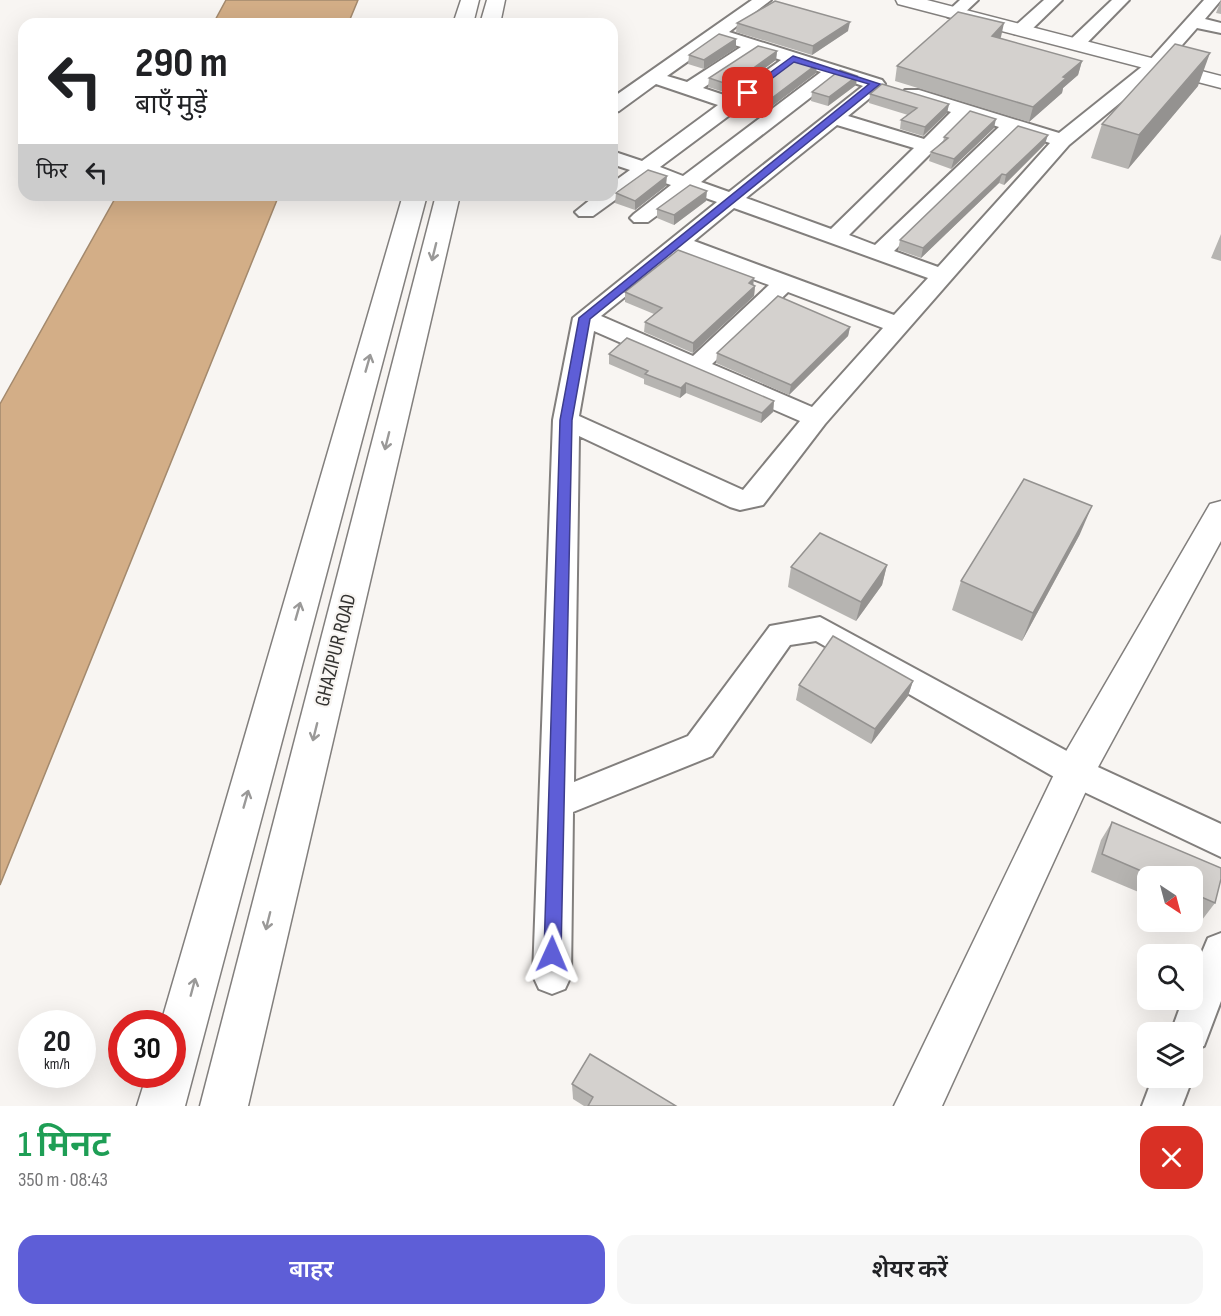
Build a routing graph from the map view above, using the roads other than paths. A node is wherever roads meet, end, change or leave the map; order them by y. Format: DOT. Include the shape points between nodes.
graph roads {
  1 [pos="470,0"];
  2 [pos="496,0"];
  3 [pos="763,0"];
  4 [pos="905,0"];
  5 [pos="1054,0"];
  6 [pos="1121,0"];
  7 [pos="1213,0"];
  8 [pos="962,6"];
  9 [pos="465,18"];
  10 [pos="492,18"];
  11 [pos="1194,22"];
  12 [pos="1221,28"];
  13 [pos="1021,30"];
  14 [pos="717,34"];
  15 [pos="1076,44"];
  16 [pos="754,46"];
  17 [pos="793,59"];
  18 [pos="1155,65"];
  19 [pos="834,71"];
  20 [pos="655,78"];
  21 [pos="1221,82"];
  22 [pos="876,84"];
  23 [pos="689,89"];
  24 [pos="926,99"];
  25 [pos="618,103"];
  26 [pos="733,104"];
  27 [pos="964,110"];
  28 [pos="834,118"];
  29 [pos="1012,125"];
  30 [pos="886,133"];
  31 [pos="1062,141"];
  32 [pos="927,146"];
  33 [pos="618,159"];
  34 [pos="645,169"];
  35 [pos="686,183"];
  36 [pos="618,188"];
  37 [pos="732,200"];
  38 [pos="413,201"];
  39 [pos="447,201"];
  40 [pos="601,201"];
  41 [pos="586,212"];
  42 [pos="641,218"];
  43 [pos="835,237"];
  44 [pos="678,243"];
  45 [pos="879,253"];
  46 [pos="942,276"];
  47 [pos="785,282"];
  48 [pos="585,318"];
  49 [pos="898,325"];
  50 [pos="696,366"];
  51 [pos="816,418"];
  52 [pos="566,420"];
  53 [pos="1219,520"];
  54 [pos="1075,772"];
  55 [pos="556,804"];
  56 [pos="1221,841"];
  57 [pos="1221,951"];
  58 [pos="552,976"];
  59 [pos="186,1014"];
  60 [pos="1194,1022"];
  61 [pos="166,1088"];
  62 [pos="1169,1088"];
  63 [pos="161,1106"];
  64 [pos="224,1106"];
  65 [pos="918,1106"];
  66 [pos="1162,1106"];
  1 -- 9 [label="main road"];
  2 -- 10 [label="main road"];
  3 -- 14 [label="street"];
  4 -- 8 [label="main road"];
  5 -- 13 [label="street"];
  6 -- 15 [label="street"];
  7 -- 11 [label="street"];
  8 -- 13 [label="main road"];
  11 -- 12 [label="street"];
  11 -- 18 [label="street"];
  13 -- 15 [label="main road"];
  14 -- 16 [label="street"];
  14 -- 20 [label="street"];
  15 -- 18 [label="main road"];
  16 -- 17 [label="street"];
  16 -- 23 [label="street"];
  17 -- 19 [label="street"];
  17 -- 26 [label="street"];
  18 -- 21 [label="main road"];
  18 -- 31 [label="street"];
  19 -- 22 [label="street"];
  19 -- 35 [label="street"];
  20 -- 23 [label="street"];
  20 -- 25 [label="street"];
  22 -- 24 [label="street"];
  22 -- 28 [label="street"];
  23 -- 26 [label="street"];
  24 -- 27 [label="street"];
  24 -- 30 [label="street"];
  26 -- 34 [label="street"];
  27 -- 29 [label="street"];
  27 -- 32 [label="street"];
  28 -- 30 [label="street"];
  28 -- 37 [label="street"];
  29 -- 31 [label="street"];
  29 -- 45 [label="street"];
  30 -- 32 [label="street"];
  31 -- 46 [label="street"];
  32 -- 43 [label="street"];
  33 -- 34 [label="street"];
  34 -- 35 [label="street"];
  34 -- 36 [label="street"];
  35 -- 37 [label="street"];
  35 -- 42 [label="street"];
  37 -- 43 [label="street"];
  37 -- 44 [label="street"];
  59 -- 38 [label="main road, one-way"];
  39 -- 64 [label="main road, GHAZIPUR ROAD, one-way"];
  40 -- 41 [label="street"];
  43 -- 45 [label="street"];
  44 -- 47 [label="street"];
  44 -- 48 [label="street"];
  45 -- 46 [label="street"];
  46 -- 49 [label="street"];
  47 -- 49 [label="street"];
  47 -- 50 [label="street"];
  48 -- 50 [label="street"];
  48 -- 52 [label="street"];
  49 -- 51 [label="street"];
  50 -- 51 [label="street"];
  51 -- 52 [label="street" via="753,498 745,500"];
  52 -- 55 [label="street"];
  53 -- 54 [label="main road"];
  54 -- 55 [label="street" via="820,629 781,634 700,746"];
  54 -- 56 [label="street"];
  54 -- 65 [label="main road"];
  55 -- 58 [label="street"];
  57 -- 60 [label="street"];
  61 -- 63 [label="main road"];
  62 -- 66 [label="street"];
}
